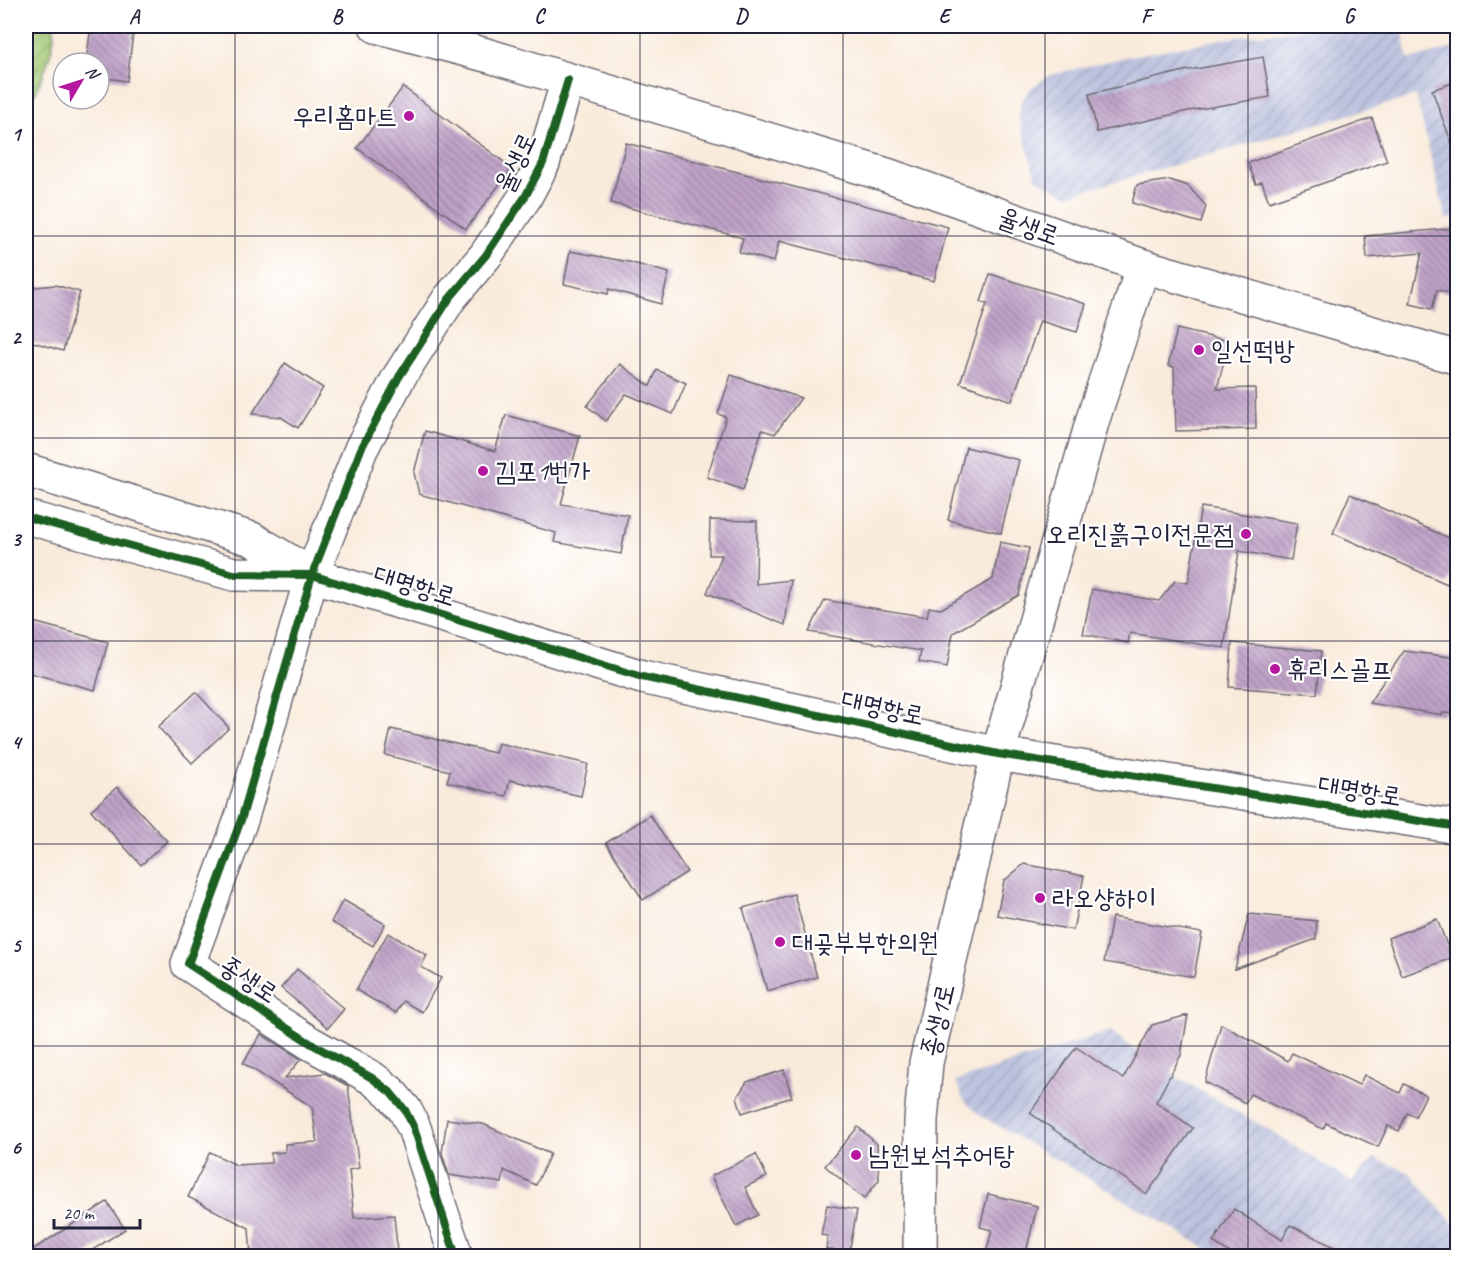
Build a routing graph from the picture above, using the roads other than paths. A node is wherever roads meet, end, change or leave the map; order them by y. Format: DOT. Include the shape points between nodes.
graph roads {
  1 [pos="376,26"];
  2 [pos="568,80"];
  3 [pos="1143,266"];
  4 [pos="1458,358"];
  5 [pos="26,470"];
  6 [pos="26,517"];
  7 [pos="312,575"];
  8 [pos="998,753"];
  9 [pos="1458,826"];
  10 [pos="456,1257"];
  11 [pos="920,1257"];
  1 -- 2 [label="street, 율생로"];
  2 -- 3 [label="street, 율생로" via="887,175"];
  2 -- 7 [label="street, 율생로" via="543,163 486,255 449,299 399,377 361,449"];
  3 -- 4 [label="street, 율생로"];
  3 -- 8 [label="street" via="1093,419"];
  5 -- 7 [label="street, 대명항로" via="252,539"];
  6 -- 7 [label="street, 대명항로" via="234,574"];
  7 -- 8 [label="street, 대명항로" via="642,677"];
  7 -- 10 [label="street, 종생로" via="242,817 188,964 390,1092 414,1128"];
  8 -- 9 [label="street, 대명항로"];
  8 -- 11 [label="street, 종생1로" via="926,1063 921,1120"];
}
